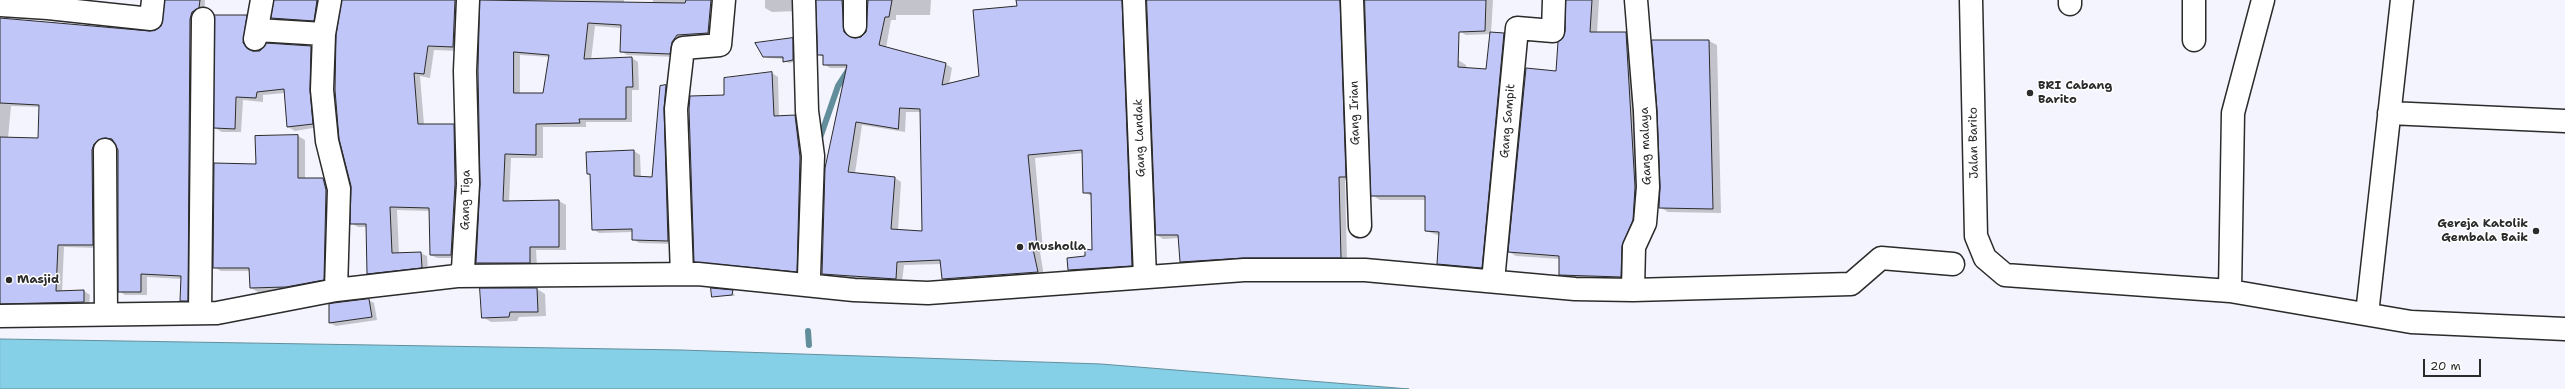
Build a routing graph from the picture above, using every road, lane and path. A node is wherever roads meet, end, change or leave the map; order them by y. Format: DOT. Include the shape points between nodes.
graph roads {
  1 [pos="262,0"];
  2 [pos="330,0"];
  3 [pos="468,0"];
  4 [pos="724,0"];
  5 [pos="804,0"];
  6 [pos="855,0"];
  7 [pos="1134,0"];
  8 [pos="1352,0"];
  9 [pos="1554,0"];
  10 [pos="1636,0"];
  11 [pos="1971,0"];
  12 [pos="2194,0"];
  13 [pos="2262,0"];
  14 [pos="2402,0"];
  15 [pos="48,4"];
  16 [pos="0,5"];
  17 [pos="152,10"];
  18 [pos="203,19"];
  19 [pos="855,26"];
  20 [pos="324,34"];
  21 [pos="2194,40"];
  22 [pos="2389,113"];
  23 [pos="2565,121"];
  24 [pos="105,150"];
  25 [pos="1360,226"];
  26 [pos="1953,264"];
  27 [pos="682,274"];
  28 [pos="457,276"];
  29 [pos="809,276"];
  30 [pos="1145,277"];
  31 [pos="1493,280"];
  32 [pos="336,290"];
  33 [pos="1634,290"];
  34 [pos="2230,291"];
  35 [pos="200,313"];
  36 [pos="106,314"];
  37 [pos="2367,314"];
  38 [pos="0,316"];
  39 [pos="2565,329"];
  1 -- 20 [label="street" via="256,34"];
  2 -- 20 [label="street"];
  3 -- 28 [label="street, Gang Tiga" via="464,71 468,184 463,269"];
  4 -- 27 [label="street" via="720,45 684,48 676,109"];
  5 -- 29 [label="street" via="807,111 813,156"];
  6 -- 19 [label="street"];
  7 -- 30 [label="street, Gang Landak"];
  8 -- 25 [label="street, Gang Irian"];
  9 -- 31 [label="street, Gang Sampit" via="1553,31 1517,28"];
  10 -- 33 [label="street, Gang malaya" via="1648,187 1645,223 1634,247"];
  11 -- 34 [label="street, Jalan Barito" via="1976,236 1985,258 2005,275"];
  12 -- 21 [label="street"];
  13 -- 34 [label="street" via="2233,113"];
  14 -- 22 [label="street"];
  15 -- 16 [label="street"];
  15 -- 17 [label="street"];
  18 -- 35 [label="street"];
  20 -- 32 [label="street" via="322,90 327,141 339,189"];
  22 -- 23 [label="street"];
  22 -- 37 [label="street"];
  24 -- 36 [label="street"];
  26 -- 33 [label="street" via="1881,258 1851,284"];
  27 -- 28 [label="street"];
  27 -- 30 [label="street" via="854,290 928,293"];
  28 -- 32 [label="street"];
  30 -- 31 [label="street" via="1244,270 1365,270"];
  31 -- 33 [label="street" via="1575,289"];
  32 -- 35 [label="street" via="217,313"];
  34 -- 37 [label="street"];
  35 -- 36 [label="street"];
  36 -- 38 [label="street"];
  37 -- 39 [label="street" via="2411,322"];
}
